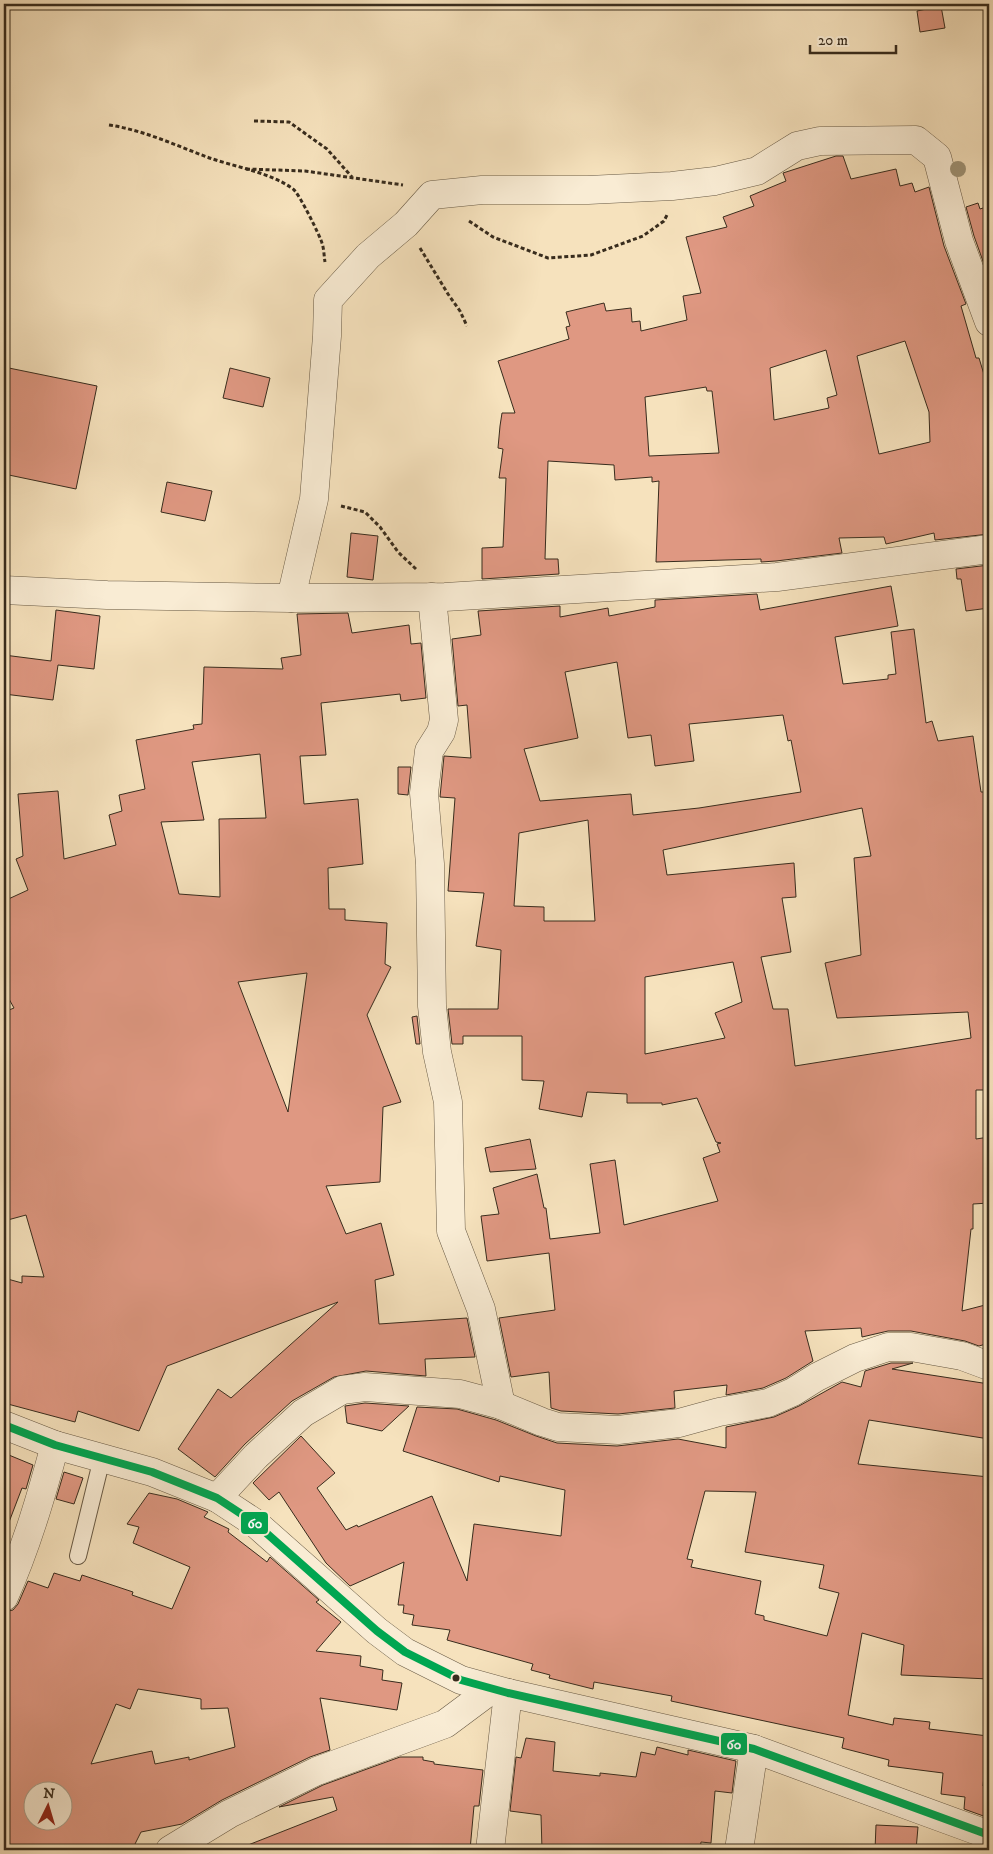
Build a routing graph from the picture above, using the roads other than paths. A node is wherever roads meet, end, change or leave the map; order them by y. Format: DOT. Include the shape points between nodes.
graph roads {
  1 [pos="989,322"];
  2 [pos="989,550"];
  3 [pos="4,590"];
  4 [pos="438,597"];
  5 [pos="291,598"];
  6 [pos="989,1366"];
  7 [pos="501,1404"];
  8 [pos="4,1425"];
  9 [pos="55,1445"];
  10 [pos="102,1458"];
  11 [pos="218,1498"];
  12 [pos="78,1556"];
  13 [pos="4,1597"];
  14 [pos="500,1691"];
  15 [pos="754,1749"];
  16 [pos="989,1834"];
  17 [pos="170,1850"];
  18 [pos="490,1850"];
  19 [pos="739,1850"];
  1 -- 5 [label="street" via="959,242 937,157 916,140 820,141 797,146 757,171 715,181 672,186 482,190 432,195 406,224 368,256 328,300 314,498"];
  2 -- 4 [label="street" via="777,577"];
  3 -- 5 [label="street"];
  4 -- 5 [label="street"];
  4 -- 7 [label="street" via="444,720 441,732 429,751 424,793 430,864 432,1006 437,1052 448,1102 451,1231 481,1309"];
  6 -- 7 [label="street" via="962,1356 911,1346 888,1347 855,1358 768,1403 656,1427 618,1430 558,1427"];
  7 -- 11 [label="street" via="460,1394 365,1387 342,1390 304,1413 256,1456"];
  8 -- 9 [label="street"];
  9 -- 10 [label="street"];
  9 -- 13 [label="street" via="41,1500"];
  10 -- 11 [label="street" via="152,1472"];
  10 -- 12 [label="lane"];
  11 -- 14 [label="street" via="255,1523 405,1652 462,1680"];
  14 -- 15 [label="street"];
  14 -- 17 [label="street" via="445,1724 317,1770 229,1814"];
  14 -- 18 [label="street"];
  15 -- 16 [label="street"];
  15 -- 19 [label="street"];
}
